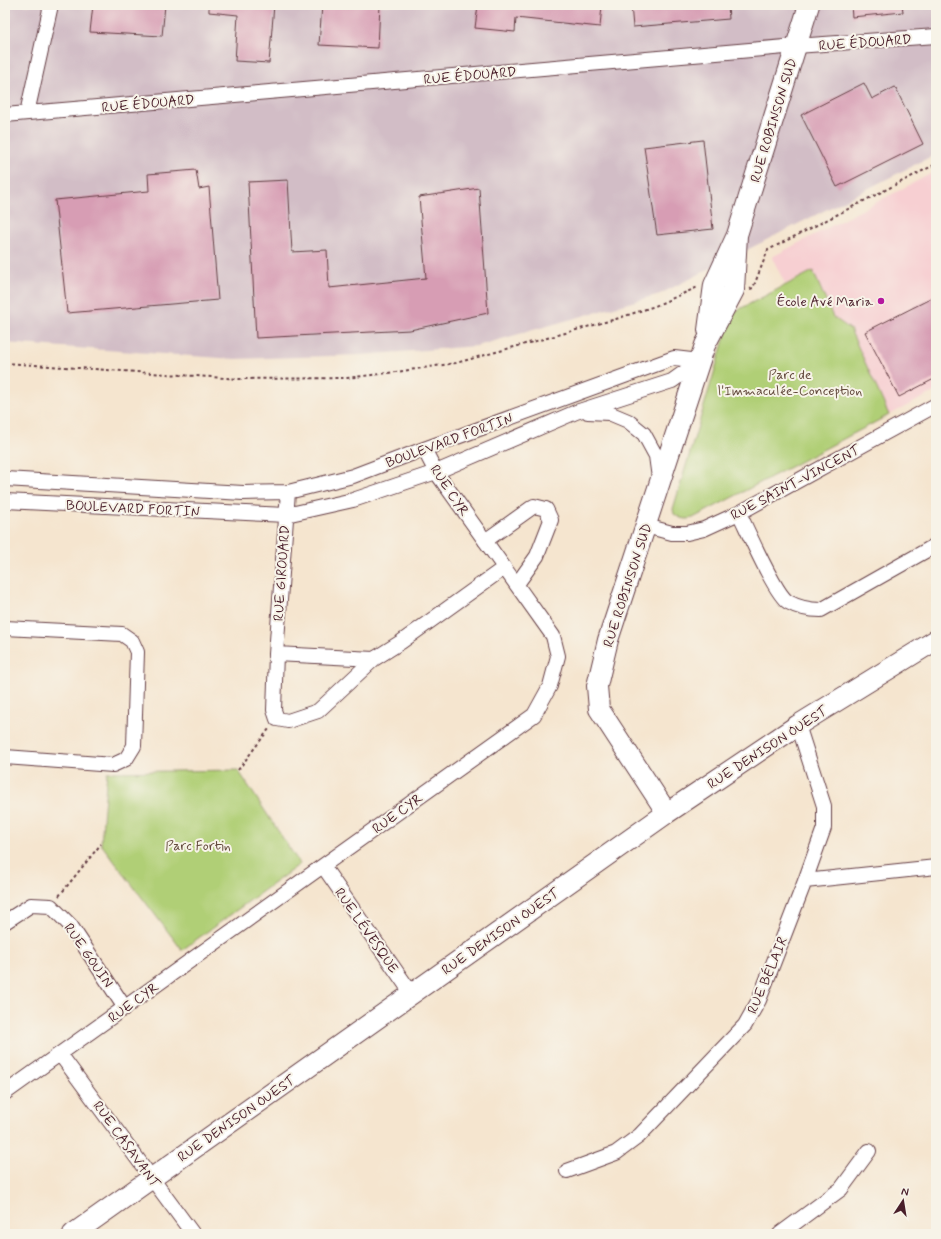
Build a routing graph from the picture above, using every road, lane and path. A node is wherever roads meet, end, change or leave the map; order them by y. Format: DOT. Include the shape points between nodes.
graph roads {
  1 [pos="51,5"];
  2 [pos="809,5"];
  3 [pos="936,36"];
  4 [pos="796,46"];
  5 [pos="27,113"];
  6 [pos="5,115"];
  7 [pos="936,164"];
  8 [pos="768,250"];
  9 [pos="698,287"];
  10 [pos="703,353"];
  11 [pos="5,363"];
  12 [pos="936,405"];
  13 [pos="576,412"];
  14 [pos="424,448"];
  15 [pos="436,472"];
  16 [pos="5,479"];
  17 [pos="56,482"];
  18 [pos="660,482"];
  19 [pos="288,492"];
  20 [pos="5,501"];
  21 [pos="55,504"];
  22 [pos="739,513"];
  23 [pos="286,515"];
  24 [pos="646,526"];
  25 [pos="484,541"];
  26 [pos="936,545"];
  27 [pos="504,568"];
  28 [pos="517,584"];
  29 [pos="5,628"];
  30 [pos="936,640"];
  31 [pos="276,654"];
  32 [pos="374,659"];
  33 [pos="277,719"];
  34 [pos="798,725"];
  35 [pos="5,757"];
  36 [pos="238,770"];
  37 [pos="667,813"];
  38 [pos="101,844"];
  39 [pos="323,866"];
  40 [pos="936,867"];
  41 [pos="805,881"];
  42 [pos="51,906"];
  43 [pos="5,922"];
  44 [pos="412,994"];
  45 [pos="125,1008"];
  46 [pos="60,1054"];
  47 [pos="5,1094"];
  48 [pos="869,1150"];
  49 [pos="567,1171"];
  50 [pos="152,1178"];
  51 [pos="73,1234"];
  52 [pos="194,1234"];
  53 [pos="780,1234"];
  1 -- 5 [label="street"];
  2 -- 4 [label="street, RUE ROBINSON SUD"];
  3 -- 4 [label="street, RUE ÉDOUARD"];
  4 -- 5 [label="street, RUE ÉDOUARD"];
  4 -- 10 [label="street, RUE ROBINSON SUD" via="737,235 714,285"];
  5 -- 6 [label="street, RUE ÉDOUARD"];
  7 -- 8 [label="path"];
  9 -- 11 [label="path" via="655,306 616,319 456,363 347,378 240,379"];
  10 -- 13 [label="street, BOULEVARD FORTIN" via="672,381"];
  10 -- 14 [label="street, BOULEVARD FORTIN" via="674,358"];
  10 -- 18 [label="street, RUE ROBINSON SUD"];
  12 -- 22 [label="street, RUE SAINT-VINCENT"];
  13 -- 15 [label="street, BOULEVARD FORTIN"];
  13 -- 18 [label="street, BOULEVARD FORTIN" via="609,413 628,421 644,434 656,456"];
  14 -- 15 [label="street, RUE CYR"];
  14 -- 19 [label="street, BOULEVARD FORTIN" via="353,476"];
  15 -- 23 [label="street, BOULEVARD FORTIN" via="353,500"];
  15 -- 25 [label="street, RUE CYR"];
  16 -- 17 [label="street, BOULEVARD FORTIN"];
  17 -- 19 [label="street, BOULEVARD FORTIN" via="243,493"];
  17 -- 21 [label="street, BOULEVARD FORTIN"];
  18 -- 24 [label="street, RUE ROBINSON SUD"];
  19 -- 23 [label="street, RUE GIROUARD"];
  20 -- 21 [label="street, BOULEVARD FORTIN"];
  21 -- 23 [label="street, BOULEVARD FORTIN"];
  22 -- 24 [label="street, RUE SAINT-VINCENT" via="704,529 687,533 672,533"];
  22 -- 26 [label="street" via="777,590 787,601 807,610 821,610"];
  23 -- 31 [label="street, RUE GIROUARD"];
  24 -- 37 [label="street, RUE ROBINSON SUD" via="608,640 597,686 599,709"];
  25 -- 27 [label="street, RUE CYR"];
  25 -- 28 [label="street" via="534,506 546,509 551,520 537,556"];
  27 -- 28 [label="street, RUE CYR"];
  27 -- 32 [label="street"];
  28 -- 39 [label="street, RUE CYR" via="553,636 558,656 550,686 534,716"];
  29 -- 35 [label="street" via="122,634 132,641 137,652 134,746 126,759 113,765"];
  30 -- 34 [label="street, RUE DENISON OUEST"];
  31 -- 32 [label="street"];
  31 -- 33 [label="street, RUE GIROUARD" via="274,710"];
  32 -- 33 [label="street" via="318,711 288,721"];
  33 -- 36 [label="path"];
  34 -- 37 [label="street, RUE DENISON OUEST"];
  34 -- 41 [label="street, RUE BÉLAIR" via="824,806 824,828"];
  37 -- 44 [label="street, RUE DENISON OUEST"];
  38 -- 42 [label="path"];
  39 -- 44 [label="street, RUE LÉVESQUE"];
  39 -- 45 [label="street, RUE CYR"];
  40 -- 41 [label="street"];
  41 -- 49 [label="street, RUE BÉLAIR" via="759,1000 745,1025 639,1136 616,1153"];
  42 -- 43 [label="street" via="31,905"];
  42 -- 45 [label="street, RUE GOUIN" via="71,926"];
  44 -- 50 [label="street, RUE DENISON OUEST"];
  45 -- 46 [label="street, RUE CYR"];
  46 -- 47 [label="street, RUE CYR"];
  46 -- 50 [label="street, RUE CASAVANT"];
  48 -- 53 [label="street" via="841,1189"];
  50 -- 51 [label="street, RUE DENISON OUEST"];
  50 -- 52 [label="street, RUE CASAVANT"];
}
